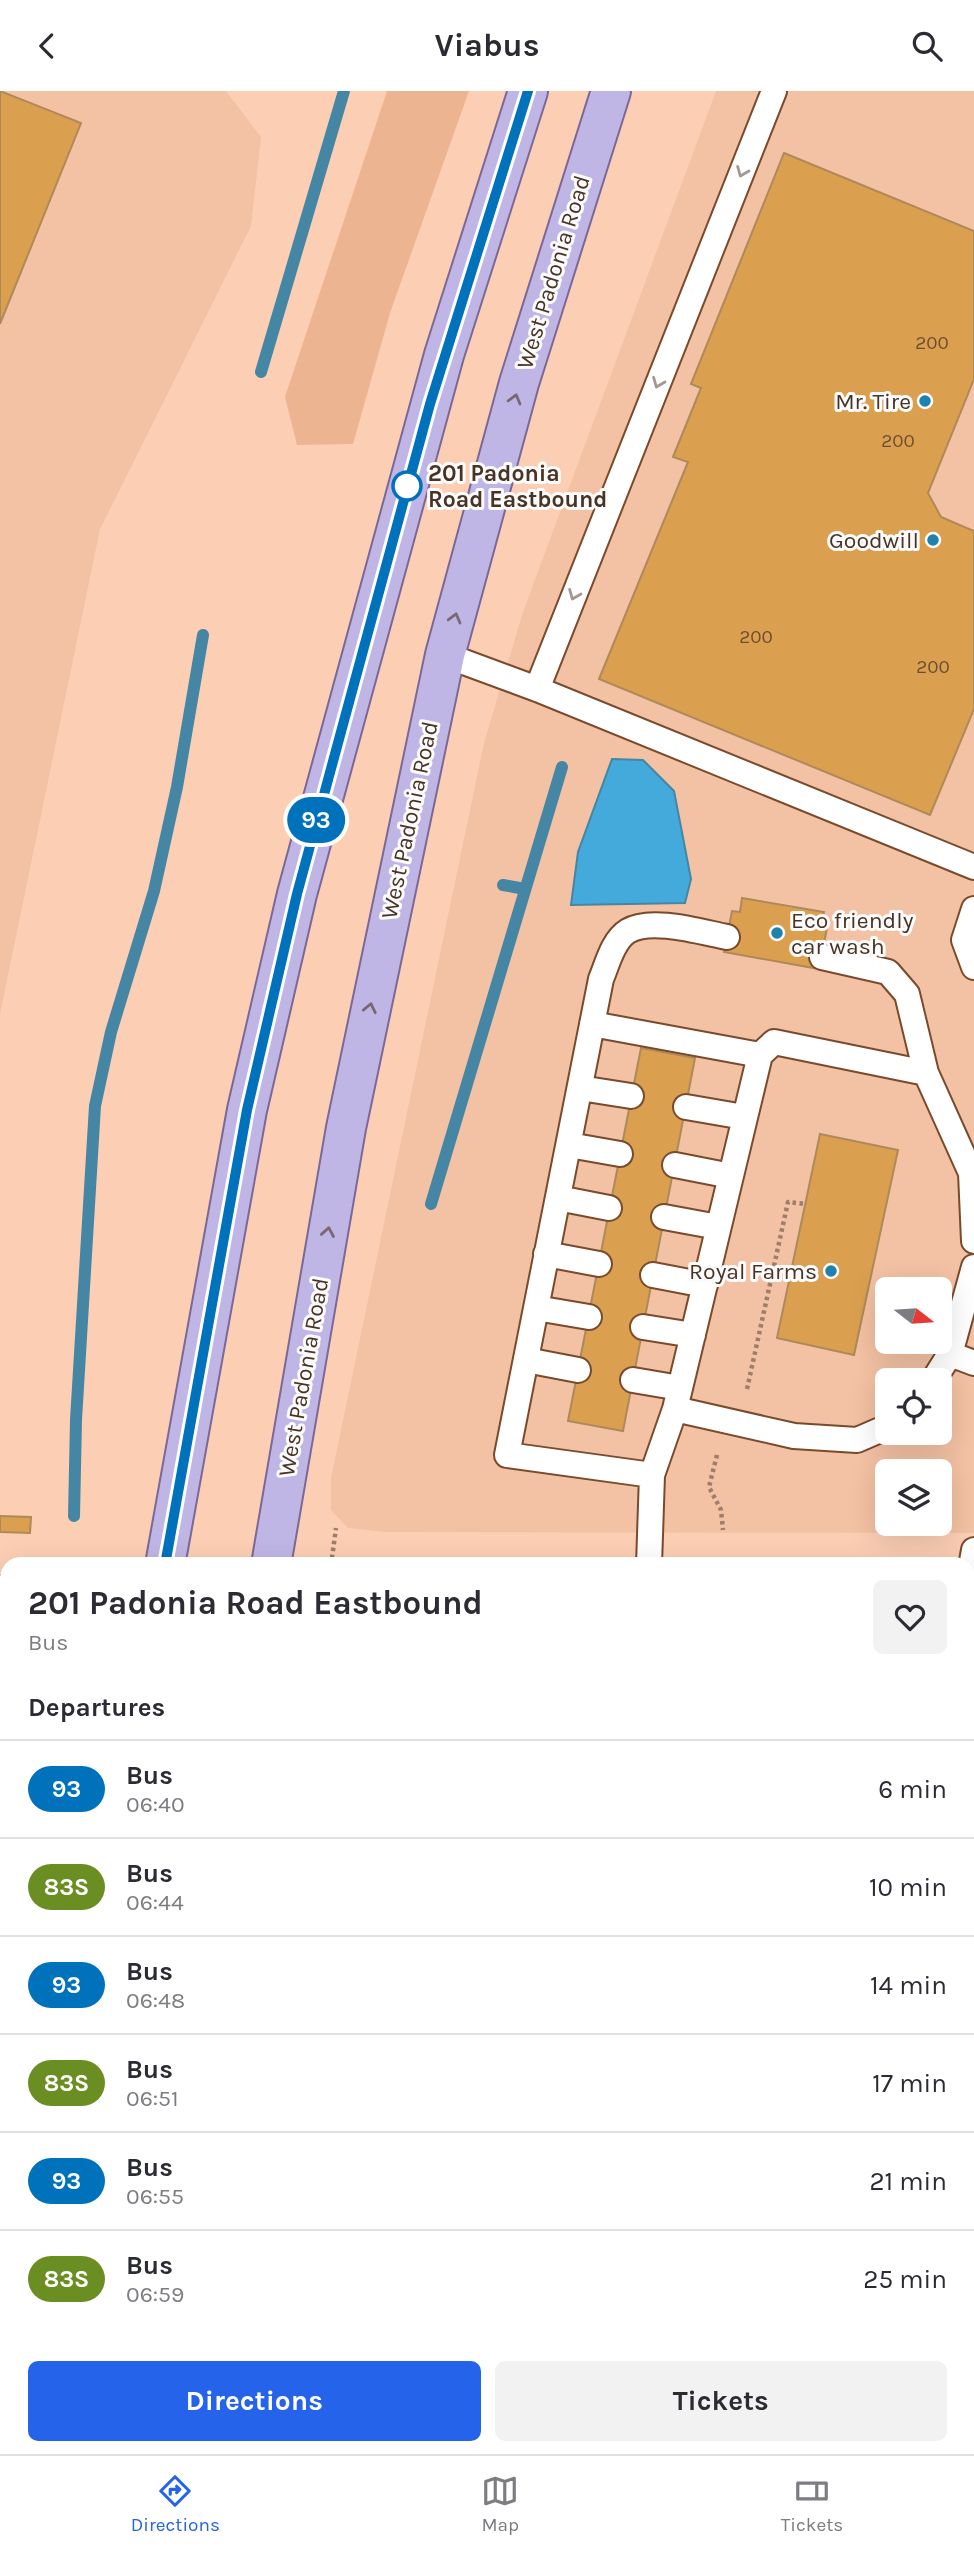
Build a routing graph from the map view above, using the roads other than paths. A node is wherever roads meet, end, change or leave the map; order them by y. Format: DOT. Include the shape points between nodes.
graph roads {
  1 [pos="528,91"];
  2 [pos="611,91"];
  3 [pos="771,100"];
  4 [pos="445,655"];
  5 [pos="537,689"];
  6 [pos="974,867"];
  7 [pos="974,909"];
  8 [pos="727,937"];
  9 [pos="822,957"];
  10 [pos="974,967"];
  11 [pos="593,1024"];
  12 [pos="760,1055"];
  13 [pos="926,1073"];
  14 [pos="580,1087"];
  15 [pos="631,1096"];
  16 [pos="686,1107"];
  17 [pos="744,1117"];
  18 [pos="569,1145"];
  19 [pos="620,1154"];
  20 [pos="675,1165"];
  21 [pos="731,1175"];
  22 [pos="558,1198"];
  23 [pos="609,1208"];
  24 [pos="664,1217"];
  25 [pos="718,1227"];
  26 [pos="974,1241"];
  27 [pos="546,1254"];
  28 [pos="599,1264"];
  29 [pos="974,1267"];
  30 [pos="653,1275"];
  31 [pos="705,1285"];
  32 [pos="536,1308"];
  33 [pos="589,1317"];
  34 [pos="643,1327"];
  35 [pos="693,1335"];
  36 [pos="952,1347"];
  37 [pos="952,1355"];
  38 [pos="526,1360"];
  39 [pos="974,1363"];
  40 [pos="578,1370"];
  41 [pos="633,1380"];
  42 [pos="678,1398"];
  43 [pos="875,1432"];
  44 [pos="652,1475"];
  45 [pos="166,1557"];
  46 [pos="272,1557"];
  47 [pos="649,1557"];
  1 -- 45 [label="main road" via="433,394 297,894 247,1110"];
  4 -- 2 [label="main road, West Padonia Road, one-way" via="519,383"];
  3 -- 5 [label="lane, one-way"];
  4 -- 5 [label="lane"];
  46 -- 4 [label="main road, West Padonia Road, one-way" via="346,1128"];
  5 -- 6 [label="lane"];
  7 -- 10 [label="lane" via="964,940"];
  8 -- 11 [label="lane" via="657,925 628,931 615,946 601,979"];
  9 -- 13 [label="lane" via="888,972 907,994"];
  11 -- 12 [label="lane"];
  11 -- 14 [label="lane"];
  12 -- 13 [label="lane" via="774,1042"];
  12 -- 17 [label="lane"];
  13 -- 26 [label="lane" via="971,1173"];
  14 -- 15 [label="lane"];
  14 -- 18 [label="lane"];
  16 -- 17 [label="lane"];
  17 -- 21 [label="lane"];
  18 -- 19 [label="lane"];
  18 -- 22 [label="lane"];
  20 -- 21 [label="lane"];
  21 -- 25 [label="lane"];
  22 -- 23 [label="lane"];
  22 -- 27 [label="lane"];
  24 -- 25 [label="lane"];
  25 -- 31 [label="lane"];
  27 -- 28 [label="lane"];
  27 -- 32 [label="lane"];
  29 -- 36 [label="lane"];
  30 -- 31 [label="lane"];
  31 -- 35 [label="lane"];
  32 -- 33 [label="lane"];
  32 -- 38 [label="lane"];
  34 -- 35 [label="lane"];
  35 -- 42 [label="lane"];
  37 -- 39 [label="lane"];
  38 -- 40 [label="lane"];
  38 -- 44 [label="lane" via="507,1455"];
  41 -- 42 [label="lane"];
  42 -- 43 [label="lane" via="732,1422 794,1436 857,1440"];
  42 -- 44 [label="lane"];
  44 -- 47 [label="lane"];
}
